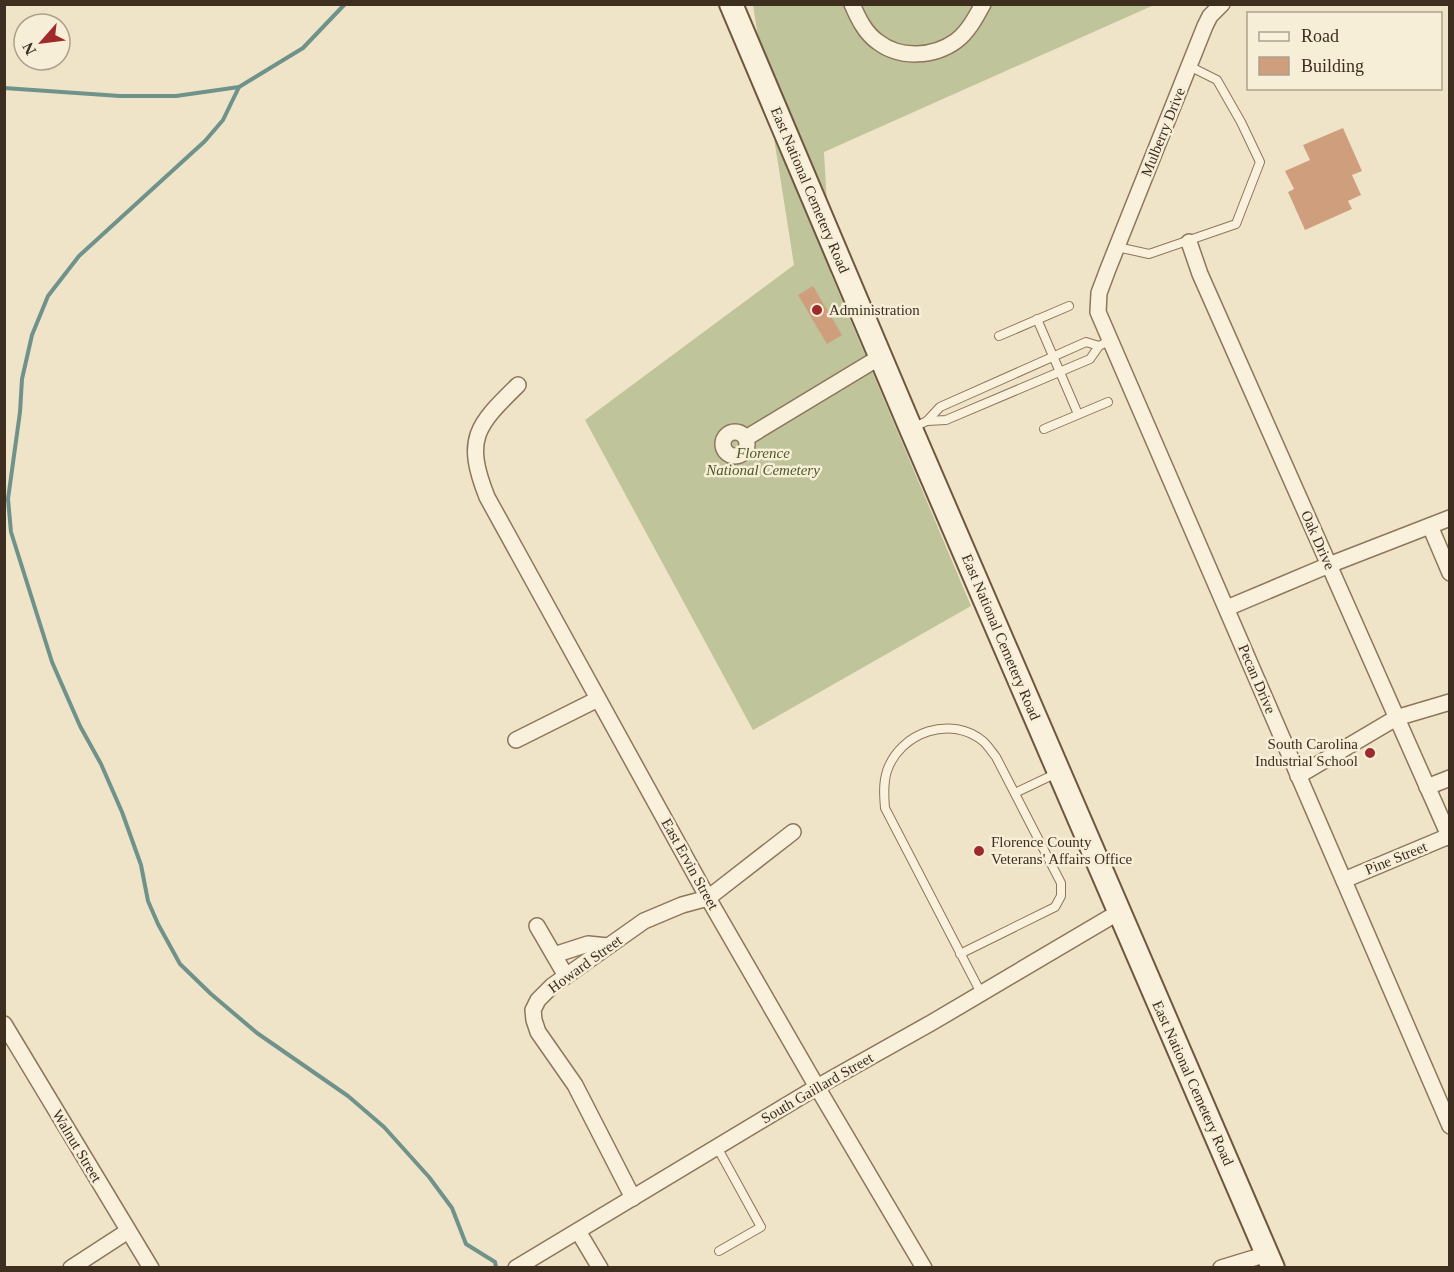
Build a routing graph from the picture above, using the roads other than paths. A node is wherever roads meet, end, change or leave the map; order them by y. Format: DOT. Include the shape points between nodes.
graph roads {
  1 [pos="731,4"];
  2 [pos="852,4"];
  3 [pos="983,4"];
  4 [pos="1222,4"];
  5 [pos="1189,66"];
  6 [pos="1189,242"];
  7 [pos="1117,247"];
  8 [pos="1110,264"];
  9 [pos="1069,306"];
  10 [pos="1036,319"];
  11 [pos="999,336"];
  12 [pos="1104,343"];
  13 [pos="880,357"];
  14 [pos="1053,357"];
  15 [pos="1060,372"];
  16 [pos="518,385"];
  17 [pos="1108,402"];
  18 [pos="1078,414"];
  19 [pos="919,425"];
  20 [pos="1044,429"];
  21 [pos="746,438"];
  22 [pos="1449,518"];
  23 [pos="1430,526"];
  24 [pos="1329,565"];
  25 [pos="1449,573"];
  26 [pos="1227,608"];
  27 [pos="598,699"];
  28 [pos="1449,702"];
  29 [pos="1396,718"];
  30 [pos="516,740"];
  31 [pos="1059,772"];
  32 [pos="1298,776"];
  33 [pos="1449,778"];
  34 [pos="1427,787"];
  35 [pos="1015,793"];
  36 [pos="793,832"];
  37 [pos="1449,837"];
  38 [pos="1344,880"];
  39 [pos="708,897"];
  40 [pos="1119,912"];
  41 [pos="537,926"];
  42 [pos="608,946"];
  43 [pos="960,954"];
  44 [pos="554,955"];
  45 [pos="566,976"];
  46 [pos="981,993"];
  47 [pos="4,1024"];
  48 [pos="10,1046"];
  49 [pos="817,1087"];
  50 [pos="1449,1126"];
  51 [pos="717,1147"];
  52 [pos="633,1198"];
  53 [pos="128,1231"];
  54 [pos="578,1231"];
  55 [pos="719,1251"];
  56 [pos="1270,1261"];
  57 [pos="71,1268"];
  58 [pos="151,1268"];
  59 [pos="516,1268"];
  60 [pos="600,1268"];
  61 [pos="924,1268"];
  62 [pos="1221,1268"];
  1 -- 13 [label="street, East National Cemetery Road"];
  2 -- 3 [label="street" via="866,31 879,43 900,52 922,54 957,40"];
  4 -- 5 [label="street, Mulberry Drive" via="1210,16"];
  5 -- 6 [label="lane" via="1217,80 1260,162 1236,224"];
  5 -- 7 [label="street, Mulberry Drive"];
  6 -- 7 [label="lane" via="1149,254"];
  6 -- 24 [label="street, Oak Drive"];
  7 -- 8 [label="street, Mulberry Drive"];
  8 -- 12 [label="street, Pecan Drive" via="1098,303"];
  9 -- 10 [label="lane"];
  10 -- 11 [label="lane"];
  10 -- 14 [label="lane"];
  12 -- 14 [label="lane" via="1086,342"];
  12 -- 15 [label="lane" via="1090,359"];
  12 -- 26 [label="street, Pecan Drive"];
  13 -- 19 [label="street, East National Cemetery Road"];
  13 -- 21 [label="street"];
  14 -- 15 [label="lane"];
  14 -- 19 [label="lane" via="940,407"];
  15 -- 18 [label="lane"];
  15 -- 19 [label="lane" via="946,420"];
  16 -- 27 [label="street, East Ervin Street" via="483,424 476,441 475,460 488,497"];
  17 -- 18 [label="lane"];
  18 -- 20 [label="lane"];
  19 -- 31 [label="street, East National Cemetery Road"];
  22 -- 23 [label="street"];
  23 -- 24 [label="street"];
  23 -- 25 [label="street"];
  24 -- 26 [label="street"];
  24 -- 29 [label="street, Oak Drive"];
  26 -- 32 [label="street, Pecan Drive"];
  27 -- 30 [label="street"];
  27 -- 39 [label="street, East Ervin Street"];
  28 -- 29 [label="street"];
  29 -- 32 [label="street"];
  29 -- 34 [label="street, Oak Drive"];
  31 -- 35 [label="lane"];
  31 -- 40 [label="street, East National Cemetery Road"];
  32 -- 38 [label="street, Pecan Drive"];
  33 -- 34 [label="street"];
  34 -- 37 [label="street, Oak Drive"];
  35 -- 43 [label="lane" via="1061,883 1061,897 1055,907"];
  35 -- 43 [label="lane" via="983,741 956,730 930,730 915,736 902,746 887,772 885,808"];
  36 -- 39 [label="street, Howard Street"];
  37 -- 38 [label="street, Pine Street"];
  38 -- 50 [label="street, Pecan Drive"];
  39 -- 42 [label="street, Howard Street" via="644,921"];
  39 -- 49 [label="street, East Ervin Street"];
  40 -- 46 [label="street, South Gaillard Street"];
  40 -- 56 [label="street, East National Cemetery Road"];
  41 -- 44 [label="street"];
  42 -- 44 [label="street" via="588,944"];
  42 -- 45 [label="street, Howard Street"];
  43 -- 46 [label="lane"];
  44 -- 45 [label="street"];
  45 -- 52 [label="street, Howard Street" via="538,1000 534,1020 538,1032 575,1085"];
  46 -- 49 [label="street, South Gaillard Street"];
  47 -- 48 [label="street, Walnut Street"];
  48 -- 53 [label="street, Walnut Street"];
  49 -- 51 [label="street, South Gaillard Street"];
  49 -- 61 [label="street, East Ervin Street"];
  51 -- 52 [label="street, South Gaillard Street"];
  51 -- 55 [label="lane" via="761,1227"];
  52 -- 54 [label="street, South Gaillard Street"];
  53 -- 57 [label="street"];
  53 -- 58 [label="street, Walnut Street"];
  54 -- 59 [label="street, South Gaillard Street"];
  54 -- 60 [label="street"];
  56 -- 62 [label="street"];
}
